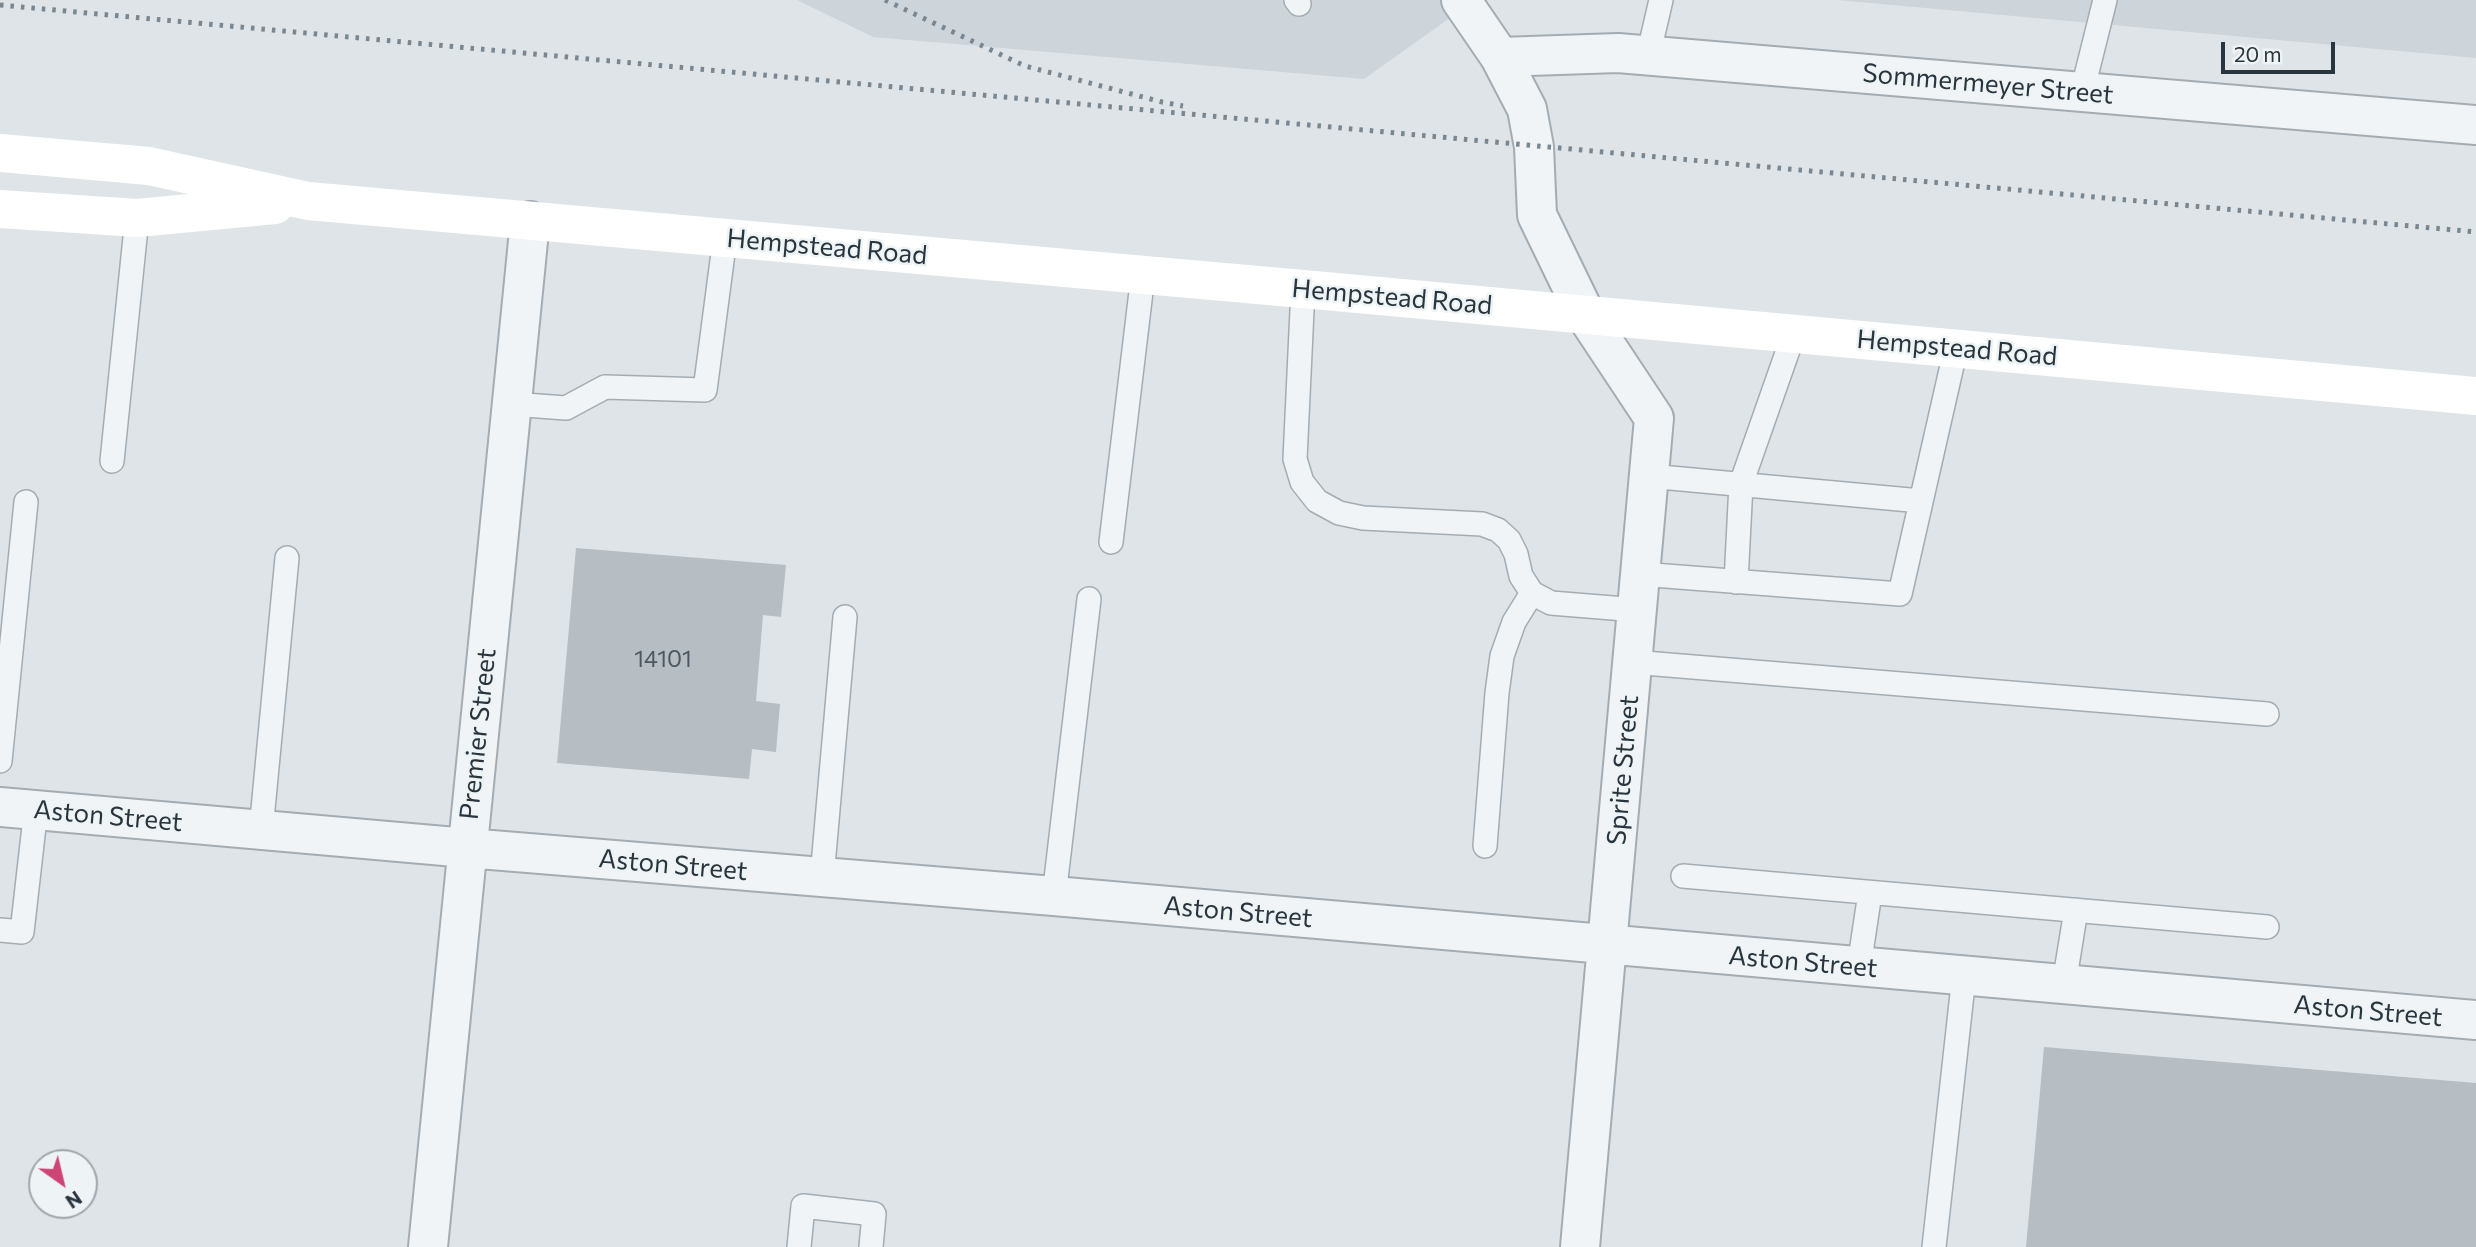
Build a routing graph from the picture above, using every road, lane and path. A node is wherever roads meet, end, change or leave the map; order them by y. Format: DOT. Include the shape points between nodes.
graph roads {
  1 [pos="1461,0"];
  2 [pos="1661,0"];
  3 [pos="2105,0"];
  4 [pos="1648,56"];
  5 [pos="1500,57"];
  6 [pos="2082,92"];
  7 [pos="2476,125"];
  8 [pos="0,153"];
  9 [pos="308,201"];
  10 [pos="0,209"];
  11 [pos="137,218"];
  12 [pos="530,221"];
  13 [pos="725,238"];
  14 [pos="1143,275"];
  15 [pos="1303,289"];
  16 [pos="1585,314"];
  17 [pos="1794,333"];
  18 [pos="1955,348"];
  19 [pos="2476,396"];
  20 [pos="511,404"];
  21 [pos="112,461"];
  22 [pos="1649,476"];
  23 [pos="1741,484"];
  24 [pos="1921,501"];
  25 [pos="26,502"];
  26 [pos="1111,542"];
  27 [pos="287,558"];
  28 [pos="1736,582"];
  29 [pos="1639,592"];
  30 [pos="1531,593"];
  31 [pos="1089,599"];
  32 [pos="845,617"];
  33 [pos="1633,662"];
  34 [pos="2267,715"];
  35 [pos="0,761"];
  36 [pos="18,808"];
  37 [pos="261,830"];
  38 [pos="1485,846"];
  39 [pos="467,848"];
  40 [pos="1683,876"];
  41 [pos="822,877"];
  42 [pos="1870,892"];
  43 [pos="1054,896"];
  44 [pos="2076,910"];
  45 [pos="2267,927"];
  46 [pos="0,930"];
  47 [pos="1607,945"];
  48 [pos="1859,967"];
  49 [pos="1964,976"];
  50 [pos="2064,985"];
  51 [pos="2476,1020"];
  52 [pos="428,1247"];
  53 [pos="799,1247"];
  54 [pos="872,1247"];
  55 [pos="1580,1247"];
  56 [pos="1934,1247"];
  1 -- 5 [label="street, Sprite Street"];
  2 -- 4 [label="lane"];
  3 -- 6 [label="lane"];
  4 -- 5 [label="street, Sommermeyer Street"];
  4 -- 6 [label="street, Sommermeyer Street"];
  5 -- 16 [label="street, Sprite Street" via="1527,109 1537,215"];
  6 -- 7 [label="street, Sommermeyer Street"];
  8 -- 9 [label="main road, Hempstead Road" via="149,166"];
  9 -- 11 [label="main road, Hempstead Road"];
  9 -- 12 [label="main road, Hempstead Road"];
  10 -- 11 [label="main road, Hempstead Road"];
  11 -- 21 [label="lane"];
  12 -- 13 [label="main road, Hempstead Road"];
  12 -- 20 [label="street, Premier Street"];
  13 -- 14 [label="main road, Hempstead Road"];
  13 -- 20 [label="lane" via="705,390 605,387 566,408"];
  14 -- 15 [label="main road, Hempstead Road"];
  14 -- 26 [label="lane"];
  15 -- 16 [label="main road, Hempstead Road"];
  15 -- 30 [label="lane" via="1295,459 1302,482 1317,501 1339,513 1482,524 1498,530 1509,540"];
  16 -- 17 [label="main road, Hempstead Road"];
  16 -- 22 [label="street, Sprite Street" via="1654,418"];
  17 -- 18 [label="main road, Hempstead Road"];
  17 -- 23 [label="lane"];
  18 -- 19 [label="main road, Hempstead Road"];
  18 -- 24 [label="lane"];
  20 -- 39 [label="street, Premier Street"];
  22 -- 23 [label="lane"];
  22 -- 29 [label="street, Sprite Street"];
  23 -- 24 [label="lane"];
  23 -- 28 [label="lane"];
  24 -- 28 [label="lane" via="1900,594"];
  25 -- 35 [label="lane"];
  27 -- 37 [label="lane"];
  28 -- 29 [label="lane"];
  29 -- 30 [label="lane" via="1551,603"];
  29 -- 33 [label="street, Sprite Street"];
  30 -- 38 [label="lane" via="1502,656"];
  31 -- 43 [label="lane"];
  32 -- 41 [label="lane"];
  33 -- 34 [label="lane"];
  33 -- 47 [label="street, Sprite Street"];
  36 -- 37 [label="street, Aston Street"];
  36 -- 46 [label="lane" via="22,932"];
  37 -- 39 [label="street, Aston Street"];
  39 -- 41 [label="street, Aston Street"];
  39 -- 52 [label="street, Premier Street"];
  40 -- 42 [label="lane"];
  41 -- 43 [label="street, Aston Street"];
  42 -- 44 [label="lane"];
  42 -- 48 [label="lane"];
  43 -- 47 [label="street, Aston Street"];
  44 -- 45 [label="lane"];
  44 -- 50 [label="lane"];
  47 -- 48 [label="street, Aston Street"];
  47 -- 55 [label="street, Sprite Street"];
  48 -- 49 [label="street, Aston Street"];
  49 -- 50 [label="street, Aston Street"];
  49 -- 56 [label="lane"];
  50 -- 51 [label="street, Aston Street"];
  53 -- 54 [label="lane" via="803,1206 874,1214"];
}
